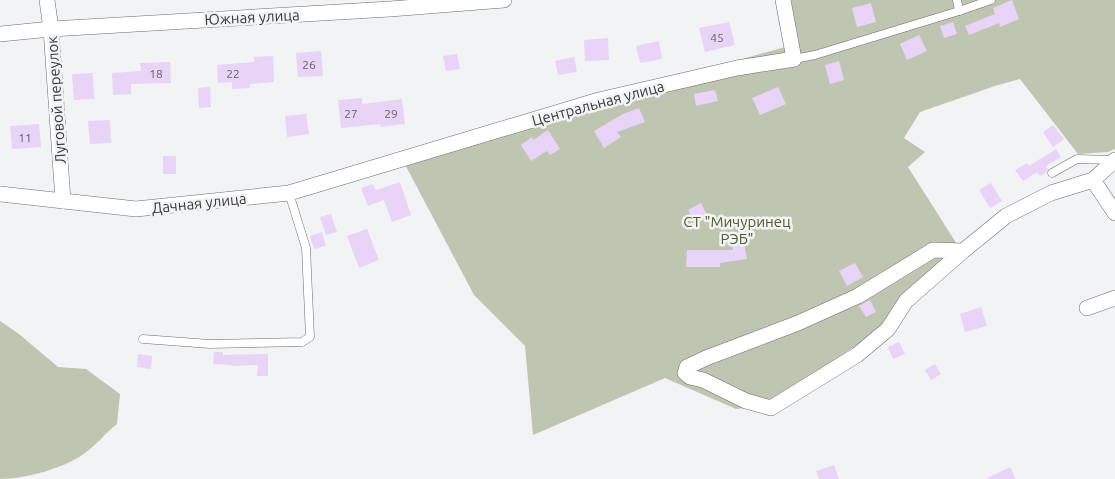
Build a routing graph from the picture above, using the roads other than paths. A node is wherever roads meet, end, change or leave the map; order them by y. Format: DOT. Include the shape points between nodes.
graph roads {
  1 [pos="47,0"];
  2 [pos="504,0"];
  3 [pos="783,0"];
  4 [pos="957,0"];
  5 [pos="991,0"];
  6 [pos="959,11"];
  7 [pos="51,29"];
  8 [pos="0,34"];
  9 [pos="794,59"];
  10 [pos="400,160"];
  11 [pos="1114,160"];
  12 [pos="1052,173"];
  13 [pos="1093,180"];
  14 [pos="289,193"];
  15 [pos="0,194"];
  16 [pos="63,201"];
  17 [pos="1115,213"];
  18 [pos="963,251"];
  19 [pos="1115,298"];
  20 [pos="1088,308"];
  21 [pos="143,339"];
  1 -- 7 [label="street, Луговой переулок"];
  2 -- 7 [label="street, Южная улица"];
  3 -- 9 [label="street"];
  4 -- 6 [label="lane"];
  5 -- 6 [label="lane"];
  6 -- 9 [label="lane"];
  7 -- 8 [label="street, Южная улица"];
  7 -- 16 [label="street, Луговой переулок"];
  9 -- 10 [label="street, Центральная улица" via="737,68 598,100"];
  10 -- 14 [label="street, Дачная улица"];
  11 -- 12 [label="lane" via="1077,159"];
  11 -- 13 [label="street"];
  13 -- 17 [label="street"];
  13 -- 18 [label="street" via="1051,194 1006,216"];
  14 -- 16 [label="street, Дачная улица" via="136,209"];
  14 -- 21 [label="lane" via="306,248 310,336 302,342 210,344"];
  15 -- 16 [label="street, Дачная улица"];
  18 -- 18 [label="street" via="906,301 888,329 857,355 771,408 746,401 685,373 687,367 706,358 858,296 933,250"];
  19 -- 20 [label="street"];
}
